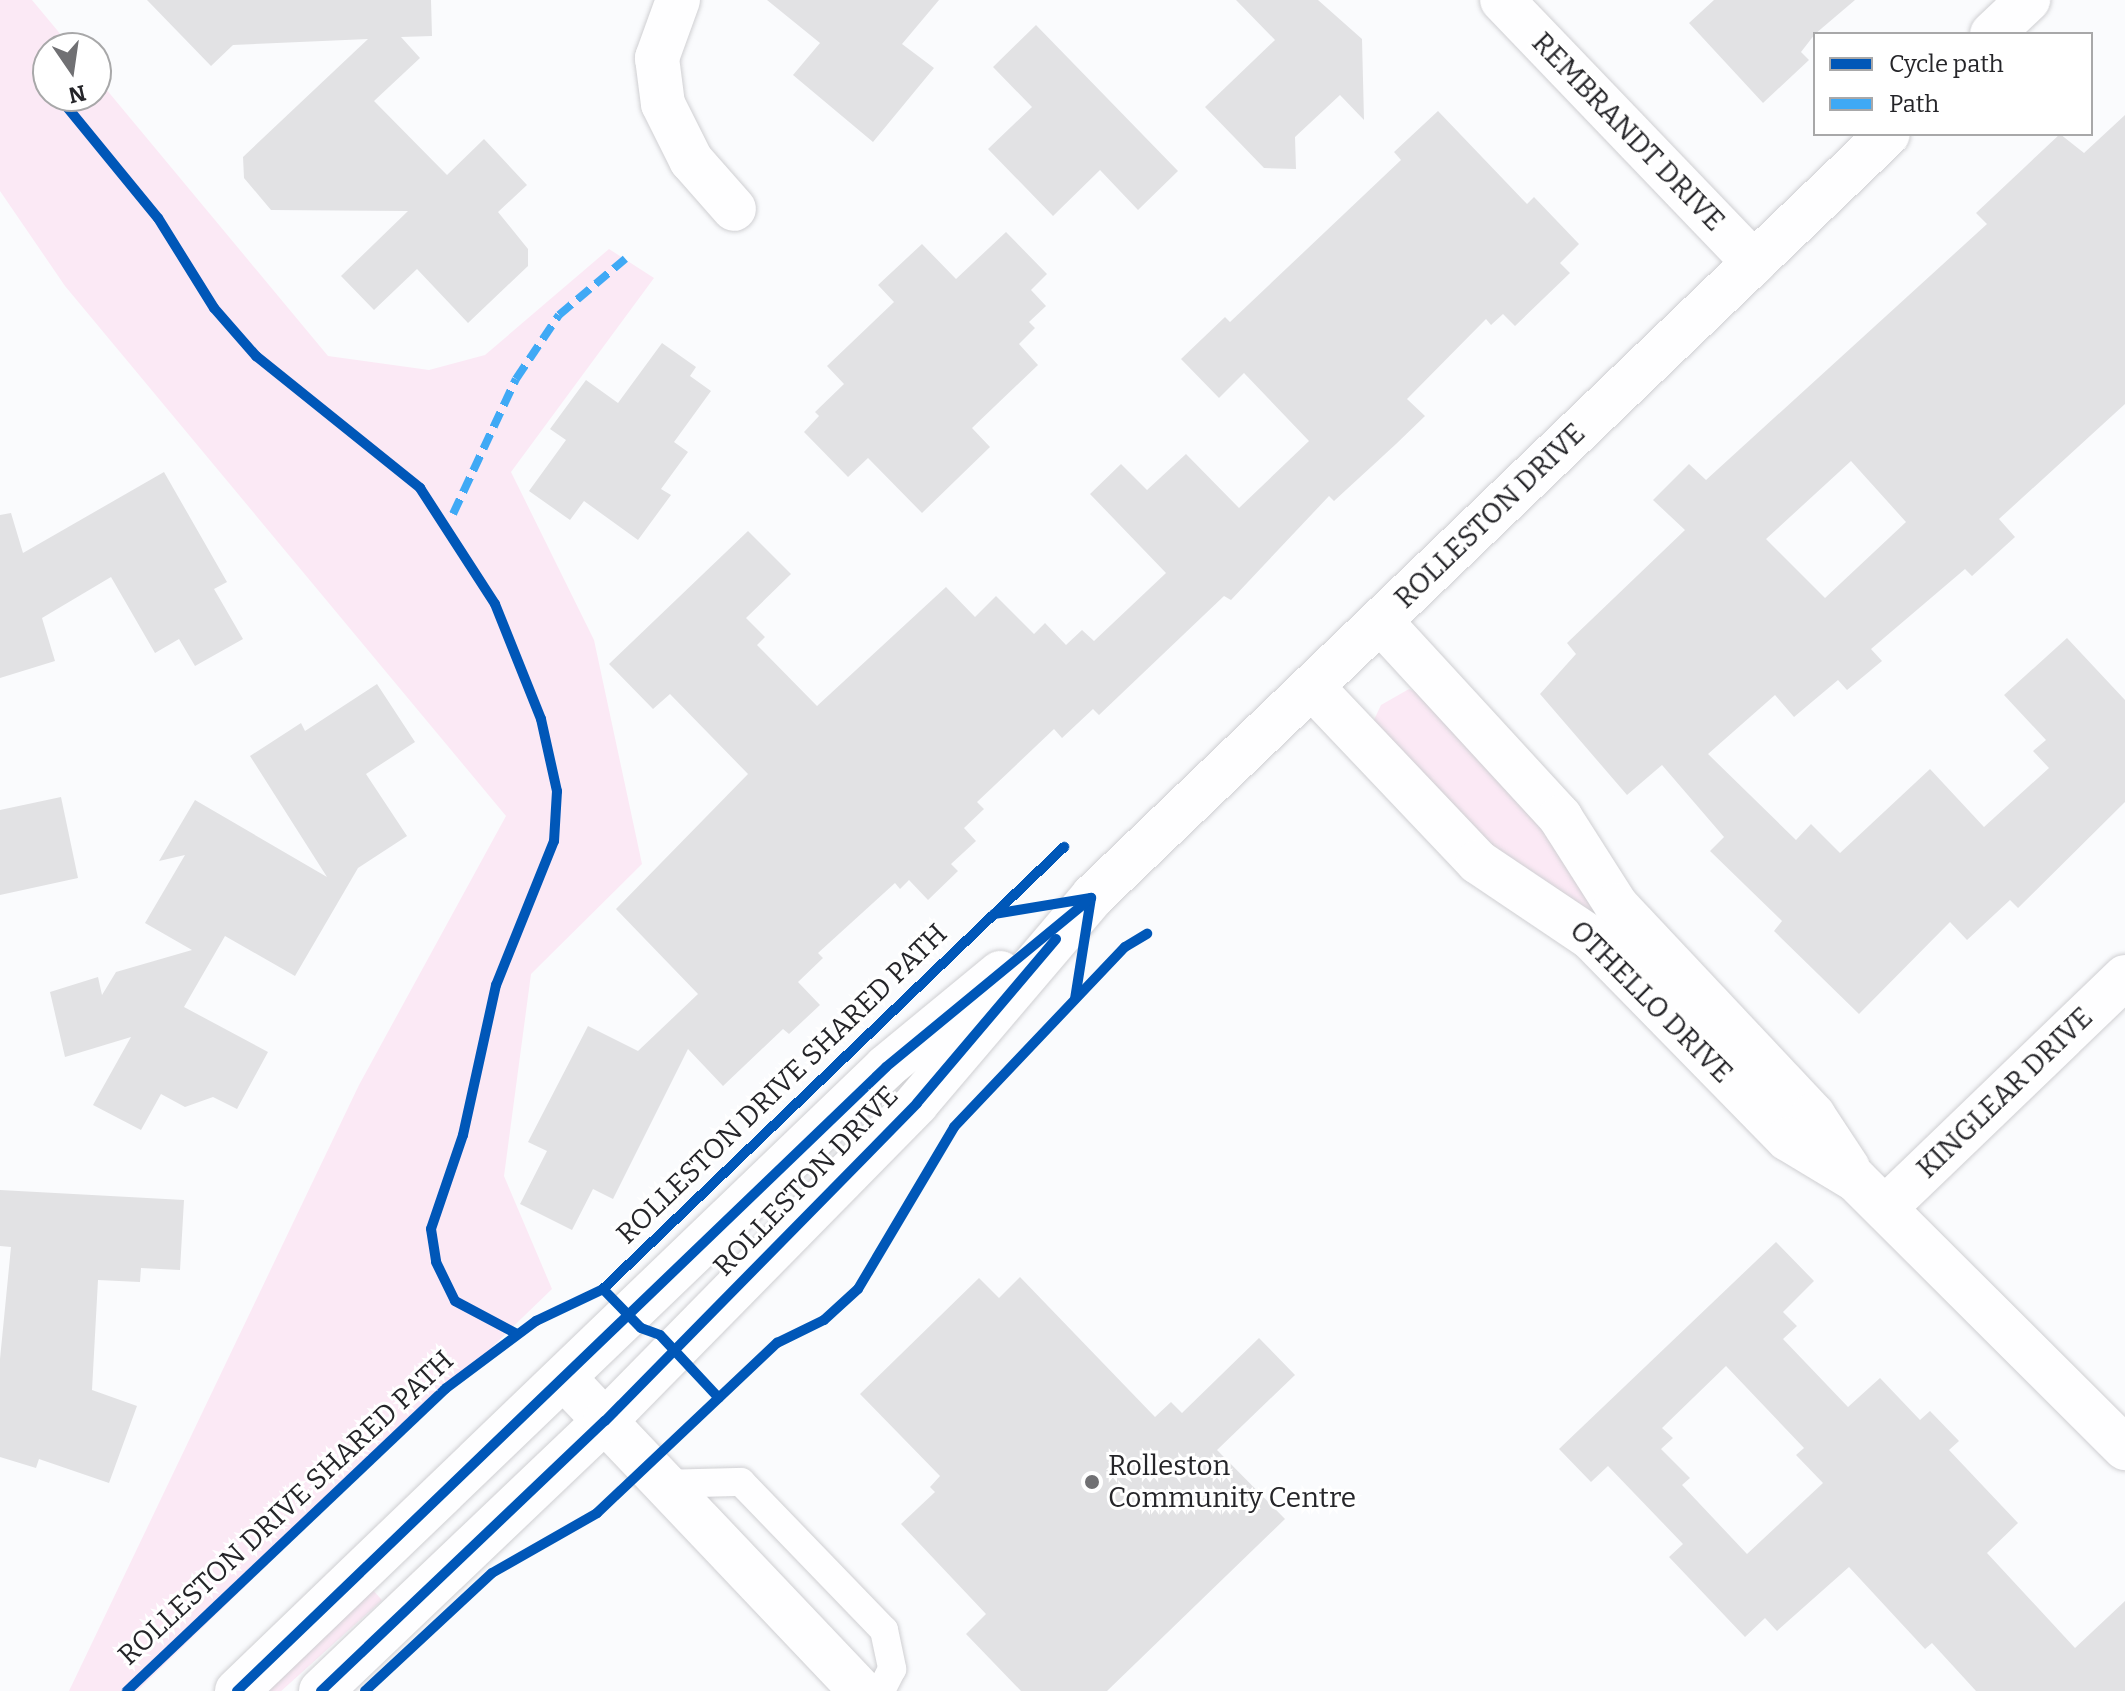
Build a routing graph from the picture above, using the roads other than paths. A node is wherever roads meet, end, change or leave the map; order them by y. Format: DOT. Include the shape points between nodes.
graph roads {
  1 [pos="678,0"];
  2 [pos="1502,0"];
  3 [pos="2028,0"];
  4 [pos="1994,32"];
  5 [pos="1886,136"];
  6 [pos="734,209"];
  7 [pos="1754,263"];
  8 [pos="1381,622"];
  9 [pos="1312,687"];
  10 [pos="1091,898"];
  11 [pos="2125,977"];
  12 [pos="1870,1194"];
  13 [pos="564,1378"];
  14 [pos="605,1421"];
  15 [pos="2125,1448"];
  16 [pos="664,1484"];
  17 [pos="237,1691"];
  18 [pos="321,1691"];
  19 [pos="861,1691"];
  20 [pos="881,1691"];
  1 -- 6 [label="main road" via="657,58 663,104 691,160"];
  2 -- 7 [label="main road, REMBRANDT DRIVE"];
  3 -- 4 [label="main road"];
  5 -- 7 [label="main road, ROLLESTON DRIVE"];
  7 -- 8 [label="main road, ROLLESTON DRIVE"];
  8 -- 9 [label="main road, ROLLESTON DRIVE"];
  8 -- 12 [label="main road, OTHELLO DRIVE" via="1560,817 1616,905 1813,1115"];
  9 -- 10 [label="main road, ROLLESTON DRIVE"];
  9 -- 12 [label="main road, OTHELLO DRIVE" via="1478,862 1591,938 1788,1139"];
  10 -- 13 [label="main road, ROLLESTON DRIVE" via="886,1067"];
  10 -- 14 [label="main road, ROLLESTON DRIVE" via="917,1103"];
  11 -- 12 [label="main road, KINGLEAR DRIVE"];
  12 -- 15 [label="main road, OTHELLO DRIVE"];
  13 -- 14 [label="main road"];
  13 -- 17 [label="main road, ROLLESTON DRIVE"];
  14 -- 16 [label="main road"];
  14 -- 18 [label="main road, ROLLESTON DRIVE"];
  16 -- 19 [label="main road"];
  16 -- 20 [label="lane" via="741,1482 884,1630 892,1669"];
}
